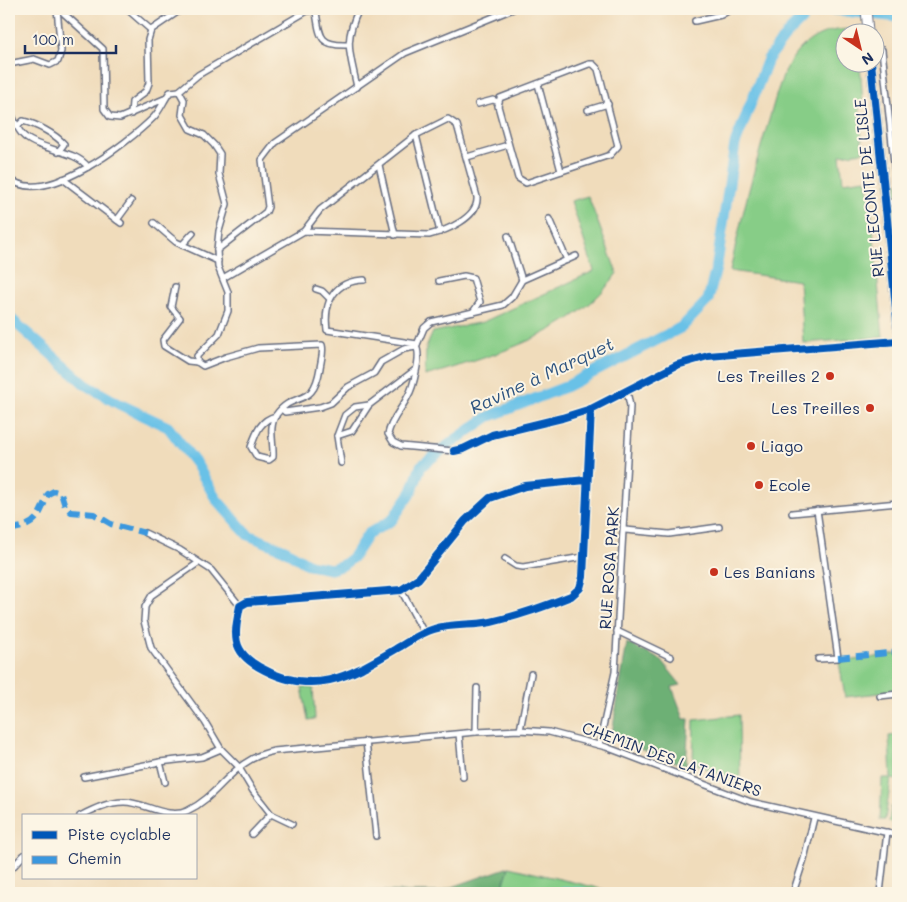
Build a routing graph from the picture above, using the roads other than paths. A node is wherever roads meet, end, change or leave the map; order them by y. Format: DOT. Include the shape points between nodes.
graph roads {
  1 [pos="58,9"];
  2 [pos="128,9"];
  3 [pos="182,9"];
  4 [pos="359,9"];
  5 [pos="513,9"];
  6 [pos="731,9"];
  7 [pos="866,9"];
  8 [pos="695,21"];
  9 [pos="867,22"];
  10 [pos="151,30"];
  11 [pos="348,45"];
  12 [pos="9,64"];
  13 [pos="884,66"];
  14 [pos="872,72"];
  15 [pos="538,84"];
  16 [pos="357,87"];
  17 [pos="179,91"];
  18 [pos="164,99"];
  19 [pos="498,102"];
  20 [pos="478,104"];
  21 [pos="608,104"];
  22 [pos="9,110"];
  23 [pos="588,110"];
  24 [pos="131,114"];
  25 [pos="17,127"];
  26 [pos="416,135"];
  27 [pos="508,145"];
  28 [pos="58,152"];
  29 [pos="467,158"];
  30 [pos="379,166"];
  31 [pos="88,167"];
  32 [pos="561,172"];
  33 [pos="897,172"];
  34 [pos="882,174"];
  35 [pos="9,178"];
  36 [pos="63,179"];
  37 [pos="131,201"];
  38 [pos="885,202"];
  39 [pos="898,202"];
  40 [pos="549,219"];
  41 [pos="154,223"];
  42 [pos="304,231"];
  43 [pos="440,232"];
  44 [pos="193,233"];
  45 [pos="396,235"];
  46 [pos="508,236"];
  47 [pos="182,245"];
  48 [pos="217,250"];
  49 [pos="576,256"];
  50 [pos="566,260"];
  51 [pos="218,261"];
  52 [pos="223,278"];
  53 [pos="364,280"];
  54 [pos="522,280"];
  55 [pos="439,281"];
  56 [pos="175,287"];
  57 [pos="316,289"];
  58 [pos="330,299"];
  59 [pos="473,312"];
  60 [pos="898,327"];
  61 [pos="898,341"];
  62 [pos="416,345"];
  63 [pos="197,362"];
  64 [pos="416,370"];
  65 [pos="627,391"];
  66 [pos="369,405"];
  67 [pos="282,409"];
  68 [pos="591,409"];
  69 [pos="276,416"];
  70 [pos="337,436"];
  71 [pos="341,463"];
  72 [pos="586,480"];
  73 [pos="898,503"];
  74 [pos="817,510"];
  75 [pos="792,513"];
  76 [pos="719,527"];
  77 [pos="625,530"];
  78 [pos="145,533"];
  79 [pos="583,557"];
  80 [pos="505,559"];
  81 [pos="198,563"];
  82 [pos="401,590"];
  83 [pos="240,606"];
  84 [pos="617,630"];
  85 [pos="424,633"];
  86 [pos="671,657"];
  87 [pos="818,659"];
  88 [pos="531,674"];
  89 [pos="477,688"];
  90 [pos="898,694"];
  91 [pos="880,696"];
  92 [pos="520,730"];
  93 [pos="476,732"];
  94 [pos="459,734"];
  95 [pos="366,741"];
  96 [pos="598,745"];
  97 [pos="221,749"];
  98 [pos="160,762"];
  99 [pos="238,766"];
  100 [pos="84,777"];
  101 [pos="463,778"];
  102 [pos="165,782"];
  103 [pos="85,814"];
  104 [pos="272,814"];
  105 [pos="814,818"];
  106 [pos="292,824"];
  107 [pos="886,832"];
  108 [pos="252,834"];
  109 [pos="898,835"];
  110 [pos="376,836"];
  111 [pos="22,857"];
  112 [pos="9,871"];
  113 [pos="793,893"];
  114 [pos="880,893"];
  1 -- 12 [label="street" via="61,51 58,61 50,65 34,59"];
  1 -- 24 [label="street" via="103,49 106,113 114,118"];
  2 -- 10 [label="street"];
  3 -- 10 [label="street"];
  4 -- 11 [label="street" via="350,27"];
  5 -- 16 [label="street" via="405,53"];
  6 -- 8 [label="street" via="721,15"];
  7 -- 9 [label="main road"];
  10 -- 24 [label="street" via="148,40 149,83 146,91 132,102"];
  11 -- 16 [label="street"];
  11 -- 17 [label="street" via="334,46 324,42 316,12 307,11 198,75"];
  13 -- 33 [label="street"];
  14 -- 34 [label="main road, RUE LECONTE DE LISLE"];
  15 -- 19 [label="street" via="500,98"];
  15 -- 21 [label="street" via="593,64 598,69"];
  15 -- 32 [label="street"];
  16 -- 48 [label="street" via="275,143 267,152 262,160 266,212"];
  17 -- 18 [label="street" via="170,92"];
  17 -- 48 [label="street" via="184,100 182,115 190,128 204,135 220,154 219,174 227,204"];
  18 -- 24 [label="street"];
  18 -- 31 [label="street" via="159,111 147,123"];
  19 -- 20 [label="street"];
  19 -- 27 [label="street"];
  21 -- 23 [label="street"];
  21 -- 32 [label="street" via="618,146 616,150"];
  22 -- 25 [label="street"];
  25 -- 28 [label="street" via="26,138"];
  25 -- 28 [label="street" via="23,121 58,139 64,144"];
  26 -- 29 [label="street" via="438,123 452,120 457,125"];
  26 -- 30 [label="street"];
  26 -- 43 [label="street"];
  27 -- 29 [label="street"];
  27 -- 32 [label="street" via="521,181 526,183"];
  28 -- 31 [label="street" via="77,158"];
  29 -- 43 [label="street" via="477,197 476,207 470,215"];
  30 -- 42 [label="street" via="320,210"];
  30 -- 45 [label="street"];
  31 -- 36 [label="street"];
  33 -- 34 [label="street"];
  34 -- 38 [label="main road, RUE LECONTE DE LISLE"];
  35 -- 36 [label="street" via="29,188"];
  36 -- 37 [label="street" via="119,222"];
  38 -- 39 [label="street"];
  38 -- 60 [label="main road, RUE LECONTE DE LISLE"];
  40 -- 50 [label="street"];
  41 -- 47 [label="street"];
  42 -- 45 [label="street"];
  42 -- 52 [label="street"];
  43 -- 45 [label="street"];
  44 -- 47 [label="street"];
  46 -- 54 [label="street"];
  47 -- 51 [label="street"];
  48 -- 51 [label="street"];
  49 -- 50 [label="street"];
  50 -- 54 [label="street"];
  51 -- 52 [label="street"];
  52 -- 63 [label="street" via="228,292 228,311 219,334 197,356"];
  53 -- 58 [label="street" via="346,282"];
  54 -- 59 [label="street" via="508,302"];
  55 -- 59 [label="street" via="464,276 473,278 480,302"];
  56 -- 63 [label="street" via="171,307 180,318 164,340 164,346 188,361"];
  57 -- 58 [label="street"];
  58 -- 62 [label="street" via="326,324 330,332"];
  59 -- 62 [label="street" via="431,322 424,328"];
  61 -- 65 [label="street" via="708,356 677,365"];
  62 -- 64 [label="street" via="419,353"];
  62 -- 67 [label="street" via="404,348 381,362 370,376 352,384 326,405 293,412"];
  63 -- 67 [label="street" via="203,366 258,348 322,345 317,385 312,392"];
  64 -- 66 [label="street"];
  64 -- 68 [label="street" via="409,395 388,434 401,446 463,450 492,435"];
  65 -- 68 [label="street"];
  65 -- 77 [label="street, RUE ROSA PARK" via="630,406"];
  66 -- 70 [label="street" via="352,431"];
  66 -- 70 [label="street" via="355,407 344,415"];
  67 -- 69 [label="street"];
  68 -- 72 [label="street"];
  69 -- 69 [label="street" via="268,419 257,431 251,447 257,457 269,460 272,457 272,426"];
  70 -- 71 [label="street"];
  72 -- 79 [label="street"];
  72 -- 82 [label="street" via="524,486 490,498 466,521 418,579"];
  73 -- 74 [label="street"];
  74 -- 75 [label="street"];
  74 -- 87 [label="street" via="838,658"];
  76 -- 77 [label="street" via="669,534"];
  77 -- 84 [label="street, RUE ROSA PARK"];
  78 -- 81 [label="street"];
  79 -- 80 [label="street" via="523,567"];
  79 -- 85 [label="street" via="580,588 571,596 492,622 444,626"];
  81 -- 83 [label="street" via="211,570"];
  81 -- 97 [label="street" via="152,595 145,607 144,621 151,648"];
  82 -- 83 [label="street" via="247,602"];
  82 -- 85 [label="street"];
  83 -- 85 [label="street" via="236,636 240,652 248,661 289,681 321,682 345,675"];
  84 -- 86 [label="street"];
  84 -- 96 [label="street, RUE ROSA PARK" via="614,672"];
  88 -- 92 [label="street"];
  89 -- 93 [label="street"];
  90 -- 91 [label="street"];
  92 -- 93 [label="street, CHEMIN DES LATANIERS"];
  92 -- 96 [label="street, CHEMIN DES LATANIERS" via="563,734"];
  93 -- 94 [label="street, CHEMIN DES LATANIERS"];
  94 -- 95 [label="street, CHEMIN DES LATANIERS"];
  94 -- 101 [label="street"];
  95 -- 99 [label="street, CHEMIN DES LATANIERS" via="274,751"];
  95 -- 110 [label="street"];
  96 -- 105 [label="street, CHEMIN DES LATANIERS" via="751,802"];
  97 -- 98 [label="street" via="202,757"];
  97 -- 99 [label="street"];
  98 -- 100 [label="street"];
  98 -- 102 [label="street"];
  99 -- 103 [label="street, CHEMIN DES LATANIERS" via="207,797 186,812 168,812 124,802 110,803"];
  99 -- 104 [label="street"];
  104 -- 106 [label="street"];
  104 -- 108 [label="street"];
  105 -- 107 [label="street, CHEMIN DES LATANIERS"];
  105 -- 113 [label="street"];
  107 -- 109 [label="street, CHEMIN DES LATANIERS"];
  107 -- 114 [label="street"];
  111 -- 112 [label="street"];
}
